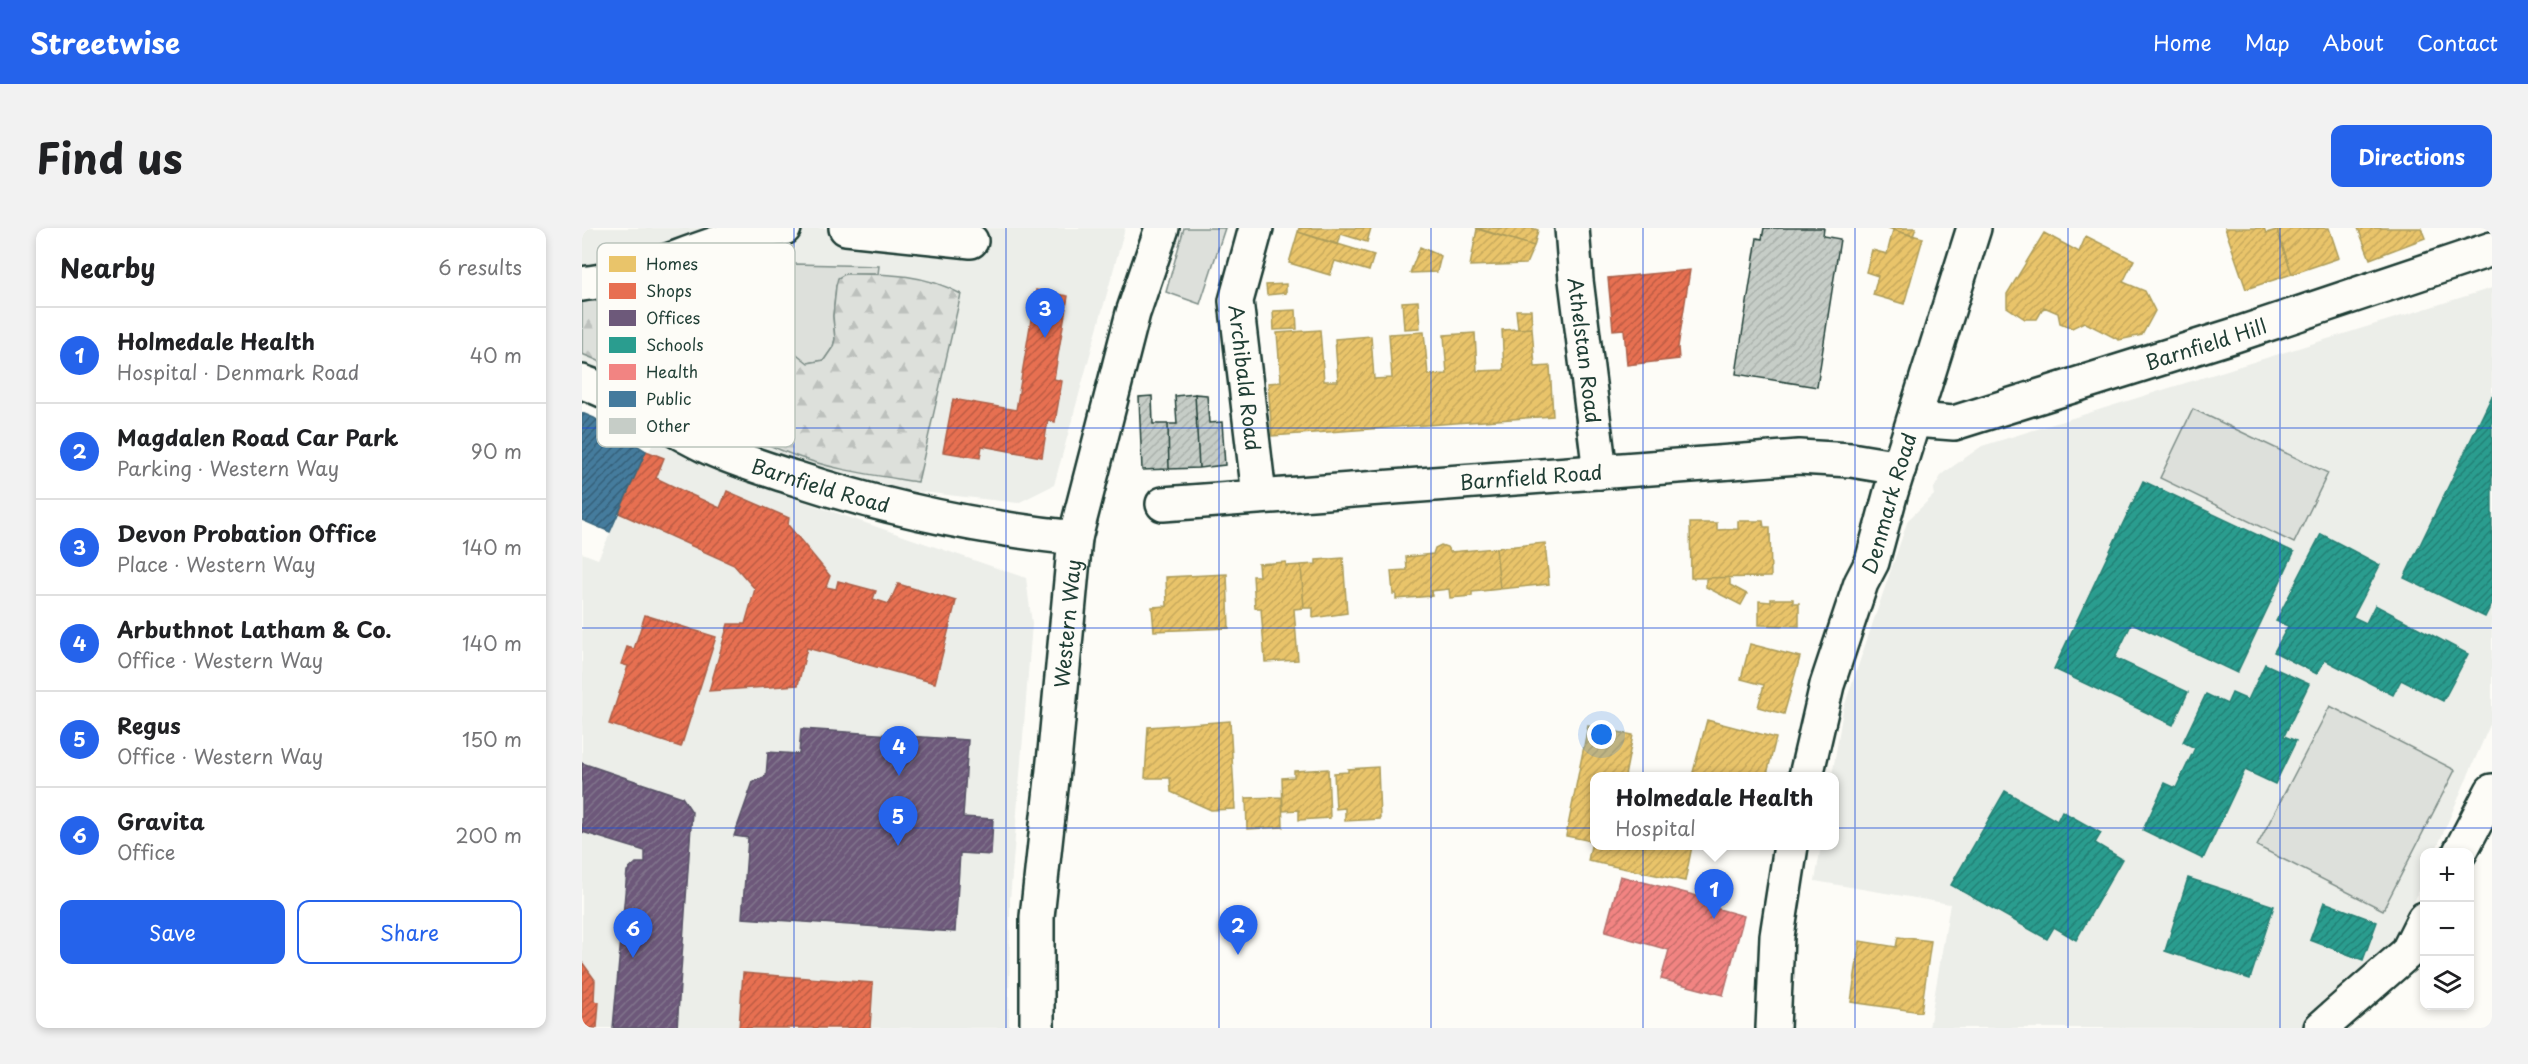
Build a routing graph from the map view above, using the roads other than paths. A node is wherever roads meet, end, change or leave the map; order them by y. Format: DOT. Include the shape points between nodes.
graph roads {
  1 [pos="784,228"];
  2 [pos="846,228"];
  3 [pos="1162,228"];
  4 [pos="1256,228"];
  5 [pos="1572,228"];
  6 [pos="1974,228"];
  7 [pos="971,241"];
  8 [pos="718,243"];
  9 [pos="2492,249"];
  10 [pos="597,281"];
  11 [pos="582,284"];
  12 [pos="582,382"];
  13 [pos="597,387"];
  14 [pos="1915,420"];
  15 [pos="709,447"];
  16 [pos="1899,468"];
  17 [pos="1600,472"];
  18 [pos="1259,495"];
  19 [pos="1163,504"];
  20 [pos="1075,538"];
  21 [pos="1807,772"];
  22 [pos="2492,791"];
  23 [pos="2462,848"];
  24 [pos="1790,850"];
  25 [pos="2420,927"];
  26 [pos="1037,1028"];
  27 [pos="1773,1028"];
  28 [pos="2321,1028"];
  1 -- 8 [label="street"];
  2 -- 7 [label="street"];
  3 -- 20 [label="street, Western Way" via="1133,313"];
  4 -- 18 [label="street, Archibald Road" via="1236,301"];
  5 -- 17 [label="street, Athelstan Road"];
  6 -- 14 [label="street, Denmark Road"];
  9 -- 14 [label="street, Barnfield Hill" via="1954,423"];
  10 -- 11 [label="street"];
  12 -- 13 [label="street, Barnfield Road"];
  14 -- 16 [label="street, Denmark Road"];
  15 -- 20 [label="street, Barnfield Road" via="853,497 986,527"];
  16 -- 17 [label="street, Barnfield Road" via="1851,459 1799,457"];
  16 -- 21 [label="street, Denmark Road" via="1872,562 1827,685"];
  17 -- 18 [label="street, Barnfield Road"];
  18 -- 19 [label="street, Barnfield Road"];
  20 -- 26 [label="street, Western Way" via="1056,752 1036,916"];
  22 -- 23 [label="street"];
  24 -- 27 [label="street" via="1777,936"];
  25 -- 28 [label="street" via="2407,953"];
}
